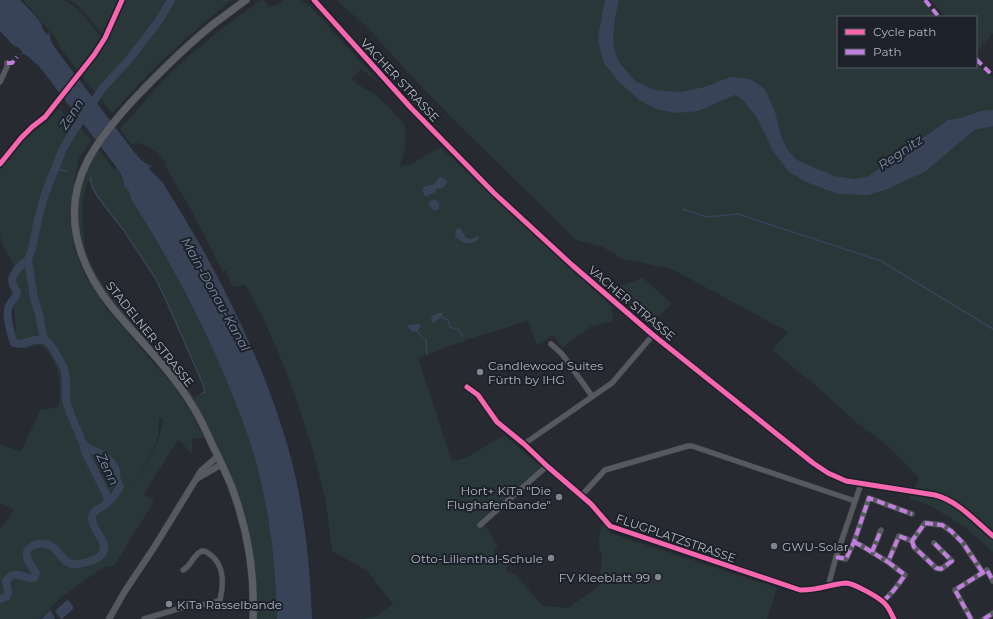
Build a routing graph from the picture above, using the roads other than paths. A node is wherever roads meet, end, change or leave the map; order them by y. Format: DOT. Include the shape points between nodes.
graph roads {
  1 [pos="122,0"];
  2 [pos="314,0"];
  3 [pos="245,1"];
  4 [pos="7,63"];
  5 [pos="0,82"];
  6 [pos="0,164"];
  7 [pos="653,335"];
  8 [pos="551,344"];
  9 [pos="467,387"];
  10 [pos="592,396"];
  11 [pos="524,444"];
  12 [pos="218,456"];
  13 [pos="222,464"];
  14 [pos="547,466"];
  15 [pos="197,479"];
  16 [pos="861,484"];
  17 [pos="581,496"];
  18 [pos="855,501"];
  19 [pos="912,514"];
  20 [pos="480,525"];
  21 [pos="881,530"];
  22 [pos="993,536"];
  23 [pos="912,541"];
  24 [pos="854,542"];
  25 [pos="934,543"];
  26 [pos="872,552"];
  27 [pos="836,557"];
  28 [pos="888,562"];
  29 [pos="183,570"];
  30 [pos="983,573"];
  31 [pos="993,581"];
  32 [pos="828,586"];
  33 [pos="883,601"];
  34 [pos="993,613"];
  35 [pos="109,619"];
  36 [pos="144,619"];
  37 [pos="253,619"];
  38 [pos="894,619"];
  39 [pos="971,619"];
  40 [pos="984,619"];
  1 -- 6 [label="street" via="105,38 90,60 45,117 21,138"];
  2 -- 7 [label="street, VACHER STRASSE" via="411,108 489,188"];
  3 -- 12 [label="main road, STADELNER STRASSE" via="200,35 162,69 120,115 96,146 84,168 74,209 78,245 90,275 111,306 178,384 192,405"];
  4 -- 5 [label="street"];
  7 -- 10 [label="street" via="612,382"];
  7 -- 16 [label="street, VACHER STRASSE" via="813,463 846,481"];
  8 -- 10 [label="street" via="562,354"];
  9 -- 11 [label="street, FLUGPLATZSTRASSE" via="478,395 497,422"];
  10 -- 11 [label="street"];
  11 -- 14 [label="street, FLUGPLATZSTRASSE"];
  12 -- 13 [label="main road, STADELNER STRASSE"];
  12 -- 15 [label="street" via="201,471"];
  13 -- 15 [label="street"];
  13 -- 37 [label="main road, STADELNER STRASSE" via="246,539 253,580"];
  14 -- 17 [label="street, FLUGPLATZSTRASSE"];
  14 -- 20 [label="street"];
  15 -- 35 [label="street"];
  16 -- 18 [label="street"];
  16 -- 22 [label="street, VACHER STRASSE" via="944,497 960,507"];
  17 -- 18 [label="street" via="605,470 692,446"];
  17 -- 32 [label="street, FLUGPLATZSTRASSE" via="610,526 800,590"];
  18 -- 27 [label="street"];
  19 -- 24 [label="street" via="869,498"];
  21 -- 26 [label="street"];
  23 -- 25 [label="street" via="914,547 941,570 952,561"];
  23 -- 28 [label="street" via="899,536"];
  23 -- 30 [label="street" via="925,523 942,525 963,543"];
  24 -- 26 [label="street"];
  24 -- 27 [label="street" via="846,559"];
  26 -- 28 [label="street"];
  27 -- 32 [label="street"];
  28 -- 33 [label="street" via="905,575 890,596"];
  29 -- 36 [label="street" via="201,551 212,556 220,566 220,600"];
  30 -- 31 [label="street" via="987,570"];
  30 -- 39 [label="street" via="955,590"];
  32 -- 33 [label="street, FLUGPLATZSTRASSE" via="847,583"];
  33 -- 38 [label="street, FLUGPLATZSTRASSE"];
  34 -- 40 [label="street"];
}
